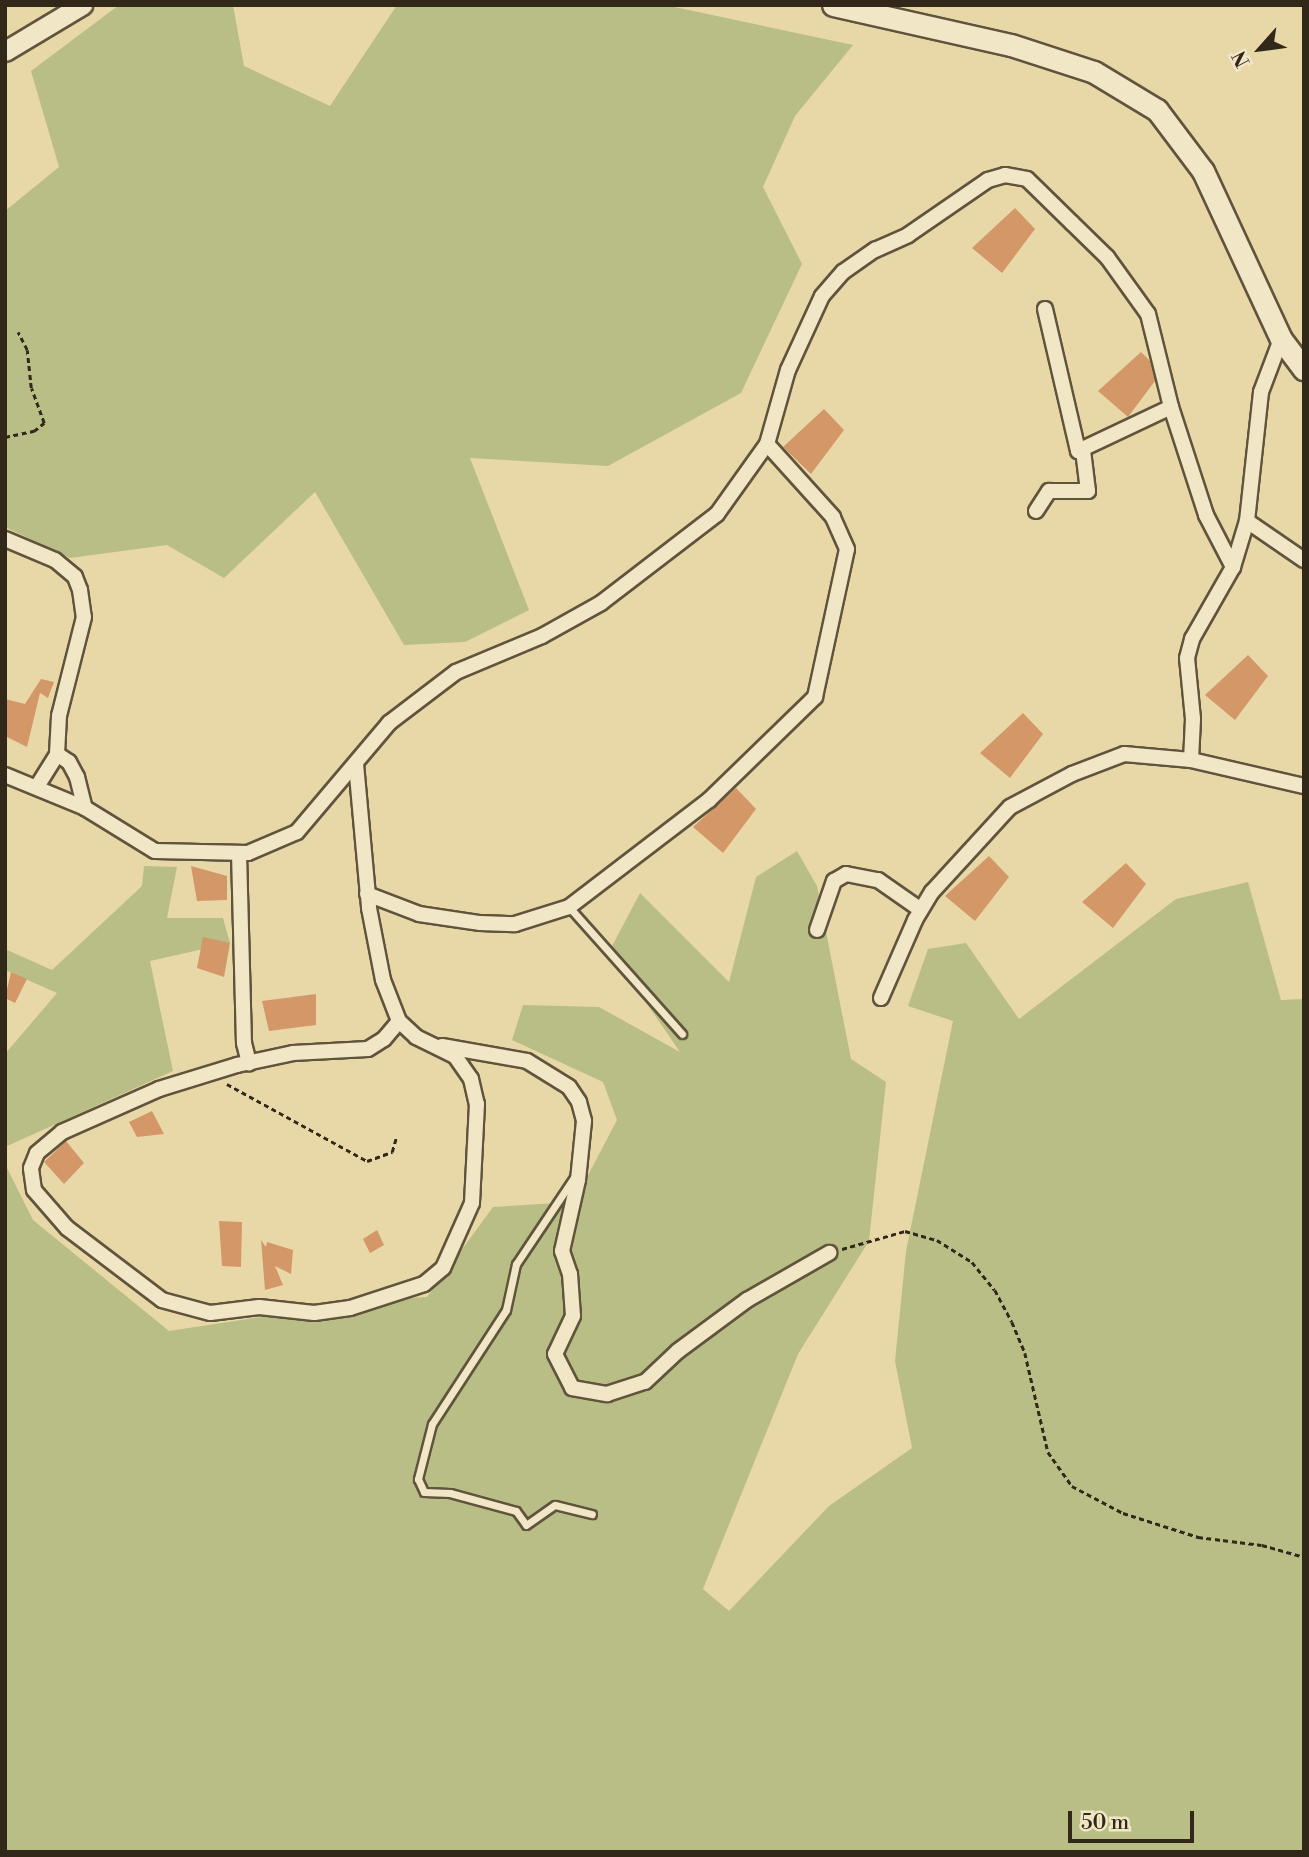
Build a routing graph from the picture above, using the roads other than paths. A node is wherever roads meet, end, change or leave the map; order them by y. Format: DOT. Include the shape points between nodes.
graph roads {
  1 [pos="82,5"];
  2 [pos="842,7"];
  3 [pos="5,51"];
  4 [pos="1045,309"];
  5 [pos="1281,339"];
  6 [pos="1304,369"];
  7 [pos="1171,407"];
  8 [pos="767,444"];
  9 [pos="1083,452"];
  10 [pos="1036,511"];
  11 [pos="1247,521"];
  12 [pos="5,539"];
  13 [pos="1304,560"];
  14 [pos="1233,567"];
  15 [pos="57,754"];
  16 [pos="1191,760"];
  17 [pos="356,764"];
  18 [pos="5,775"];
  19 [pos="38,785"];
  20 [pos="1304,786"];
  21 [pos="85,808"];
  22 [pos="239,853"];
  23 [pos="367,894"];
  24 [pos="569,907"];
  25 [pos="921,910"];
  26 [pos="817,930"];
  27 [pos="881,998"];
  28 [pos="399,1021"];
  29 [pos="682,1034"];
  30 [pos="441,1045"];
  31 [pos="248,1063"];
  32 [pos="579,1169"];
  33 [pos="829,1253"];
  34 [pos="592,1514"];
  1 -- 3 [label="street"];
  2 -- 5 [label="main road" via="1011,45 1094,72 1157,110 1203,171"];
  4 -- 9 [label="street" via="1078,451"];
  5 -- 6 [label="main road"];
  5 -- 11 [label="street" via="1261,392"];
  7 -- 8 [label="street" via="1154,331 1133,289 1027,179 1005,175 988,180 908,235 875,250 844,272 822,296 788,370"];
  7 -- 9 [label="street"];
  7 -- 14 [label="street" via="1206,516"];
  8 -- 17 [label="street" via="707,522 601,603 542,636 456,672 388,723"];
  8 -- 24 [label="street" via="833,517 847,549 815,697 709,800"];
  9 -- 10 [label="street" via="1088,491 1049,491"];
  11 -- 13 [label="street"];
  11 -- 14 [label="street"];
  12 -- 15 [label="street" via="55,560 75,577 84,601 59,716"];
  14 -- 16 [label="street" via="1192,639 1187,658 1193,719"];
  15 -- 19 [label="street"];
  15 -- 21 [label="street" via="69,762 77,777"];
  16 -- 20 [label="street"];
  16 -- 25 [label="street" via="1124,754 1102,759 1010,807"];
  17 -- 22 [label="street" via="297,832"];
  17 -- 23 [label="street"];
  18 -- 19 [label="street"];
  19 -- 21 [label="street"];
  21 -- 22 [label="street" via="155,851"];
  22 -- 31 [label="street"];
  23 -- 24 [label="street" via="419,914 480,923 515,924"];
  23 -- 28 [label="street" via="383,980"];
  24 -- 29 [label="lane"];
  25 -- 26 [label="street" via="878,880 845,874 828,892"];
  25 -- 27 [label="street"];
  28 -- 30 [label="street" via="416,1037"];
  28 -- 31 [label="street" via="368,1049 293,1053"];
  30 -- 31 [label="street" via="471,1079 477,1104 472,1203 456,1247 443,1268 424,1284 350,1308 314,1313 259,1307 210,1313 162,1300 67,1228 34,1190 31,1168 48,1139 159,1088"];
  30 -- 32 [label="street" via="527,1060 569,1087 584,1121"];
  32 -- 33 [label="street" via="562,1251 570,1274 573,1315 555,1354 572,1388 607,1394 645,1382 747,1300"];
  32 -- 34 [label="lane" via="516,1264 506,1310 432,1424 418,1479 424,1492 450,1493 516,1511 526,1525 555,1505"];
}
